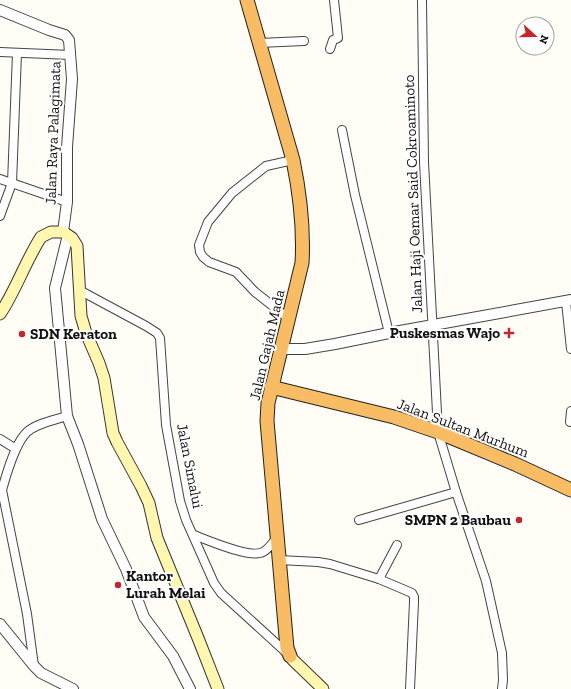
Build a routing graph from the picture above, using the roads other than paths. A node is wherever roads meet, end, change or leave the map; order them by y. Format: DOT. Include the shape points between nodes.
graph roads {
  1 [pos="247,0"];
  2 [pos="334,0"];
  3 [pos="422,0"];
  4 [pos="0,10"];
  5 [pos="304,41"];
  6 [pos="259,43"];
  7 [pos="330,48"];
  8 [pos="0,52"];
  9 [pos="17,53"];
  10 [pos="71,55"];
  11 [pos="342,130"];
  12 [pos="293,160"];
  13 [pos="0,179"];
  14 [pos="12,183"];
  15 [pos="67,202"];
  16 [pos="0,216"];
  17 [pos="66,234"];
  18 [pos="79,290"];
  19 [pos="568,301"];
  20 [pos="0,314"];
  21 [pos="289,319"];
  22 [pos="432,325"];
  23 [pos="389,333"];
  24 [pos="282,349"];
  25 [pos="571,349"];
  26 [pos="271,387"];
  27 [pos="571,411"];
  28 [pos="67,416"];
  29 [pos="570,422"];
  30 [pos="438,432"];
  31 [pos="0,439"];
  32 [pos="16,449"];
  33 [pos="571,490"];
  34 [pos="456,492"];
  35 [pos="359,520"];
  36 [pos="194,535"];
  37 [pos="278,536"];
  38 [pos="397,545"];
  39 [pos="279,560"];
  40 [pos="379,579"];
  41 [pos="0,624"];
  42 [pos="290,656"];
  43 [pos="34,666"];
  44 [pos="73,689"];
  45 [pos="190,689"];
  46 [pos="218,689"];
  47 [pos="323,689"];
  48 [pos="410,689"];
  49 [pos="502,689"];
  1 -- 6 [label="highway, Jalan Gajah Mada"];
  2 -- 7 [label="street" via="338,38 333,40"];
  3 -- 22 [label="street, Jalan Haji Oemar Said Cokroaminoto" via="424,162"];
  4 -- 10 [label="street, Jalan Raya Palagimata" via="65,35 69,40"];
  5 -- 6 [label="street"];
  6 -- 12 [label="highway, Jalan Gajah Mada"];
  8 -- 9 [label="street"];
  9 -- 10 [label="street"];
  9 -- 14 [label="street"];
  10 -- 15 [label="street, Jalan Raya Palagimata"];
  11 -- 23 [label="street"];
  12 -- 21 [label="highway, Jalan Gajah Mada" via="299,186 303,245 302,263"];
  12 -- 21 [label="street" via="266,166 232,193 208,222 199,245 200,252 209,262 236,272"];
  13 -- 14 [label="street"];
  14 -- 15 [label="street"];
  14 -- 16 [label="street"];
  15 -- 17 [label="street, Jalan Raya Palagimata"];
  17 -- 18 [label="main road" via="76,246"];
  17 -- 20 [label="main road" via="51,232 41,237"];
  17 -- 28 [label="street, Jalan Raya Palagimata" via="55,288"];
  18 -- 36 [label="street, Jalan Simalui" via="146,326 160,338 166,425 180,501"];
  18 -- 46 [label="main road" via="81,316 104,378 113,433 149,503 157,538"];
  19 -- 22 [label="street"];
  19 -- 25 [label="street"];
  21 -- 24 [label="highway, Jalan Gajah Mada"];
  22 -- 23 [label="street"];
  22 -- 30 [label="street, Jalan Haji Oemar Said Cokroaminoto"];
  23 -- 24 [label="street" via="305,349"];
  24 -- 26 [label="highway, Jalan Gajah Mada"];
  26 -- 30 [label="highway, Jalan Sultan Murhum" via="394,417"];
  26 -- 37 [label="highway, Jalan Gajah Mada" via="268,421"];
  27 -- 29 [label="street"];
  28 -- 32 [label="street" via="30,430"];
  28 -- 45 [label="street, Jalan Raya Palagimata" via="102,520 126,569 144,617 173,656"];
  30 -- 33 [label="highway, Jalan Sultan Murhum"];
  30 -- 34 [label="street, Jalan Haji Oemar Said Cokroaminoto"];
  31 -- 32 [label="street"];
  32 -- 43 [label="street" via="2,490 27,614"];
  34 -- 35 [label="street"];
  34 -- 49 [label="street, Jalan Haji Oemar Said Cokroaminoto" via="486,581 502,653"];
  36 -- 37 [label="street" via="224,547 256,554 265,552"];
  36 -- 42 [label="street, Jalan Simalui" via="214,583 221,593"];
  37 -- 39 [label="highway, Jalan Gajah Mada"];
  38 -- 40 [label="street"];
  39 -- 40 [label="street" via="330,564"];
  39 -- 42 [label="highway, Jalan Gajah Mada" via="287,648"];
  40 -- 48 [label="street" via="412,593 414,597"];
  41 -- 43 [label="street"];
  42 -- 47 [label="main road"];
  43 -- 44 [label="street" via="41,673"];
}
